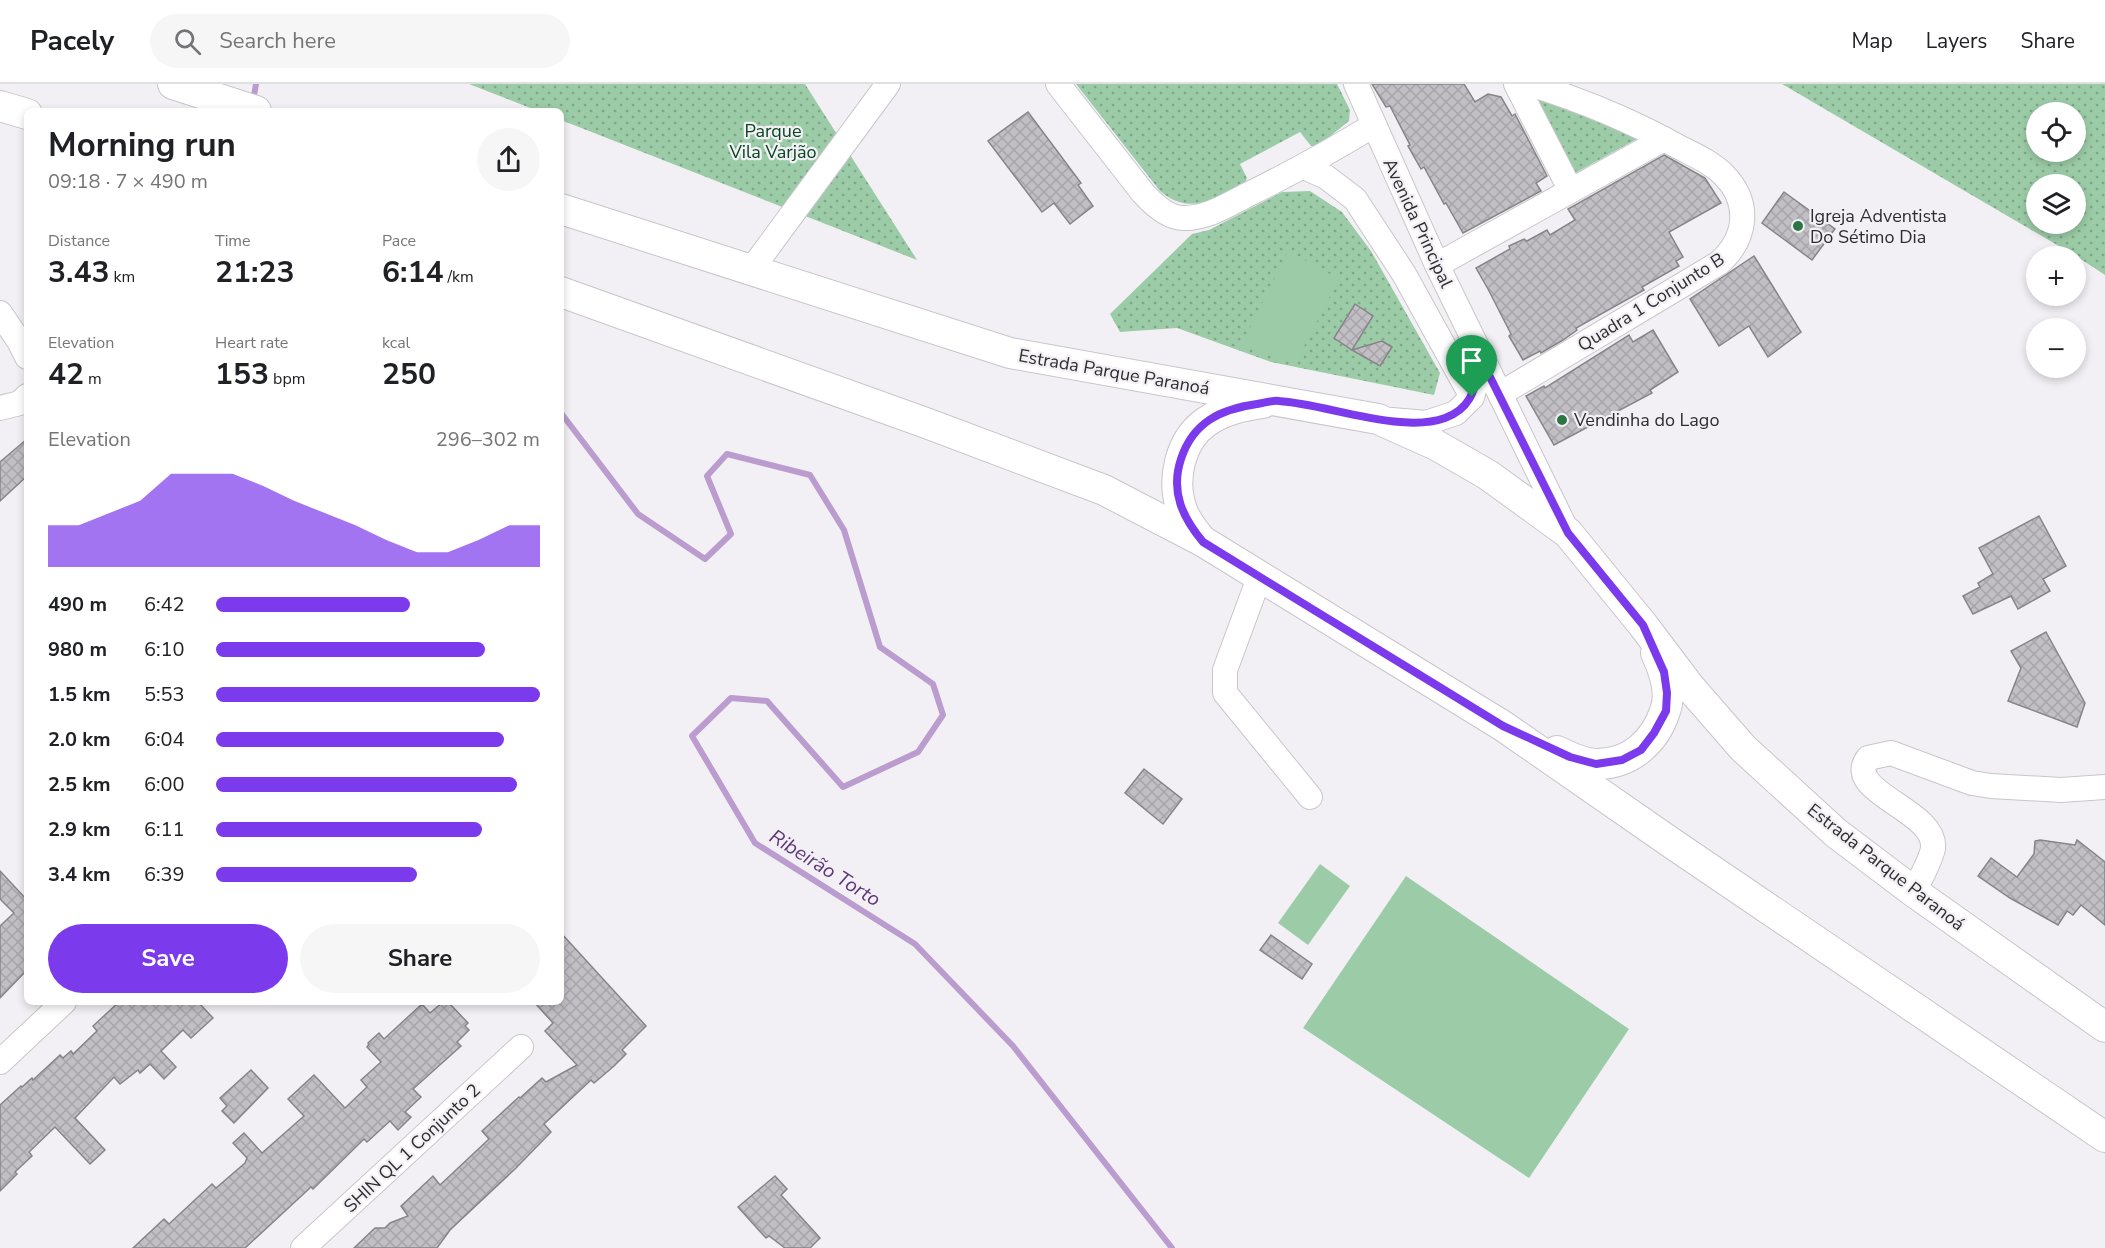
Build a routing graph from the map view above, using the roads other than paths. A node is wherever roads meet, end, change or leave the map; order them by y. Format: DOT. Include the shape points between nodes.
graph roads {
  1 [pos="173,84"];
  2 [pos="888,84"];
  3 [pos="1058,84"];
  4 [pos="1356,84"];
  5 [pos="1516,84"];
  6 [pos="1530,84"];
  7 [pos="0,106"];
  8 [pos="247,108"];
  9 [pos="24,113"];
  10 [pos="1374,125"];
  11 [pos="1664,139"];
  12 [pos="1304,167"];
  13 [pos="1570,189"];
  14 [pos="564,210"];
  15 [pos="1437,264"];
  16 [pos="751,270"];
  17 [pos="564,293"];
  18 [pos="0,313"];
  19 [pos="24,351"];
  20 [pos="1482,361"];
  21 [pos="1500,394"];
  22 [pos="1472,397"];
  23 [pos="24,399"];
  24 [pos="1277,401"];
  25 [pos="0,408"];
  26 [pos="1378,419"];
  27 [pos="1568,533"];
  28 [pos="1203,542"];
  29 [pos="1259,578"];
  30 [pos="1643,625"];
  31 [pos="1503,726"];
  32 [pos="2105,787"];
  33 [pos="1310,797"];
  34 [pos="1914,892"];
  35 [pos="61,1005"];
  36 [pos="2105,1027"];
  37 [pos="521,1047"];
  38 [pos="0,1062"];
  39 [pos="2105,1137"];
  40 [pos="303,1248"];
  1 -- 8 [label="main road"];
  2 -- 16 [label="street"];
  3 -- 12 [label="street" via="1143,194 1165,212 1183,219 1207,215"];
  4 -- 10 [label="street, Avenida Principal"];
  5 -- 13 [label="street"];
  6 -- 11 [label="street, Quadra 1 Conjunto B" via="1575,98"];
  7 -- 9 [label="main road"];
  10 -- 12 [label="street"];
  10 -- 15 [label="street, Avenida Principal"];
  11 -- 13 [label="street"];
  11 -- 21 [label="street, Quadra 1 Conjunto B" via="1710,164 1731,183 1743,218 1731,253"];
  12 -- 22 [label="street" via="1326,177 1355,199 1404,274"];
  13 -- 15 [label="street"];
  14 -- 16 [label="main road, Estrada Parque Paranoá"];
  15 -- 20 [label="street, Avenida Principal"];
  16 -- 24 [label="main road, Estrada Parque Paranoá" via="1010,353"];
  17 -- 28 [label="main road" via="1104,490"];
  18 -- 19 [label="street"];
  20 -- 21 [label="street, Avenida Principal"];
  20 -- 22 [label="street"];
  21 -- 27 [label="street, Avenida Principal"];
  22 -- 26 [label="street" via="1456,413 1426,423"];
  23 -- 25 [label="street"];
  24 -- 26 [label="main road, Estrada Parque Paranoá"];
  24 -- 28 [label="main road" via="1219,414 1199,428 1185,445 1178,467 1181,509"];
  26 -- 27 [label="main road, Estrada Parque Paranoá" via="1488,476"];
  27 -- 30 [label="main road, Estrada Parque Paranoá"];
  28 -- 29 [label="main road"];
  29 -- 31 [label="main road"];
  29 -- 33 [label="street" via="1225,670 1225,693"];
  30 -- 31 [label="main road" via="1664,672 1667,693 1666,711 1641,750 1622,760 1596,764 1570,757"];
  30 -- 34 [label="main road, Estrada Parque Paranoá" via="1743,748 1836,833"];
  31 -- 39 [label="main road"];
  32 -- 34 [label="street" via="2061,790 1991,786 1972,783 1892,753 1868,758 1863,771 1866,778 1877,791 1919,819 1932,839 1931,854"];
  34 -- 36 [label="main road, Estrada Parque Paranoá"];
  35 -- 38 [label="street"];
  37 -- 40 [label="street, SHIN QL 1 Conjunto 2"];
}
